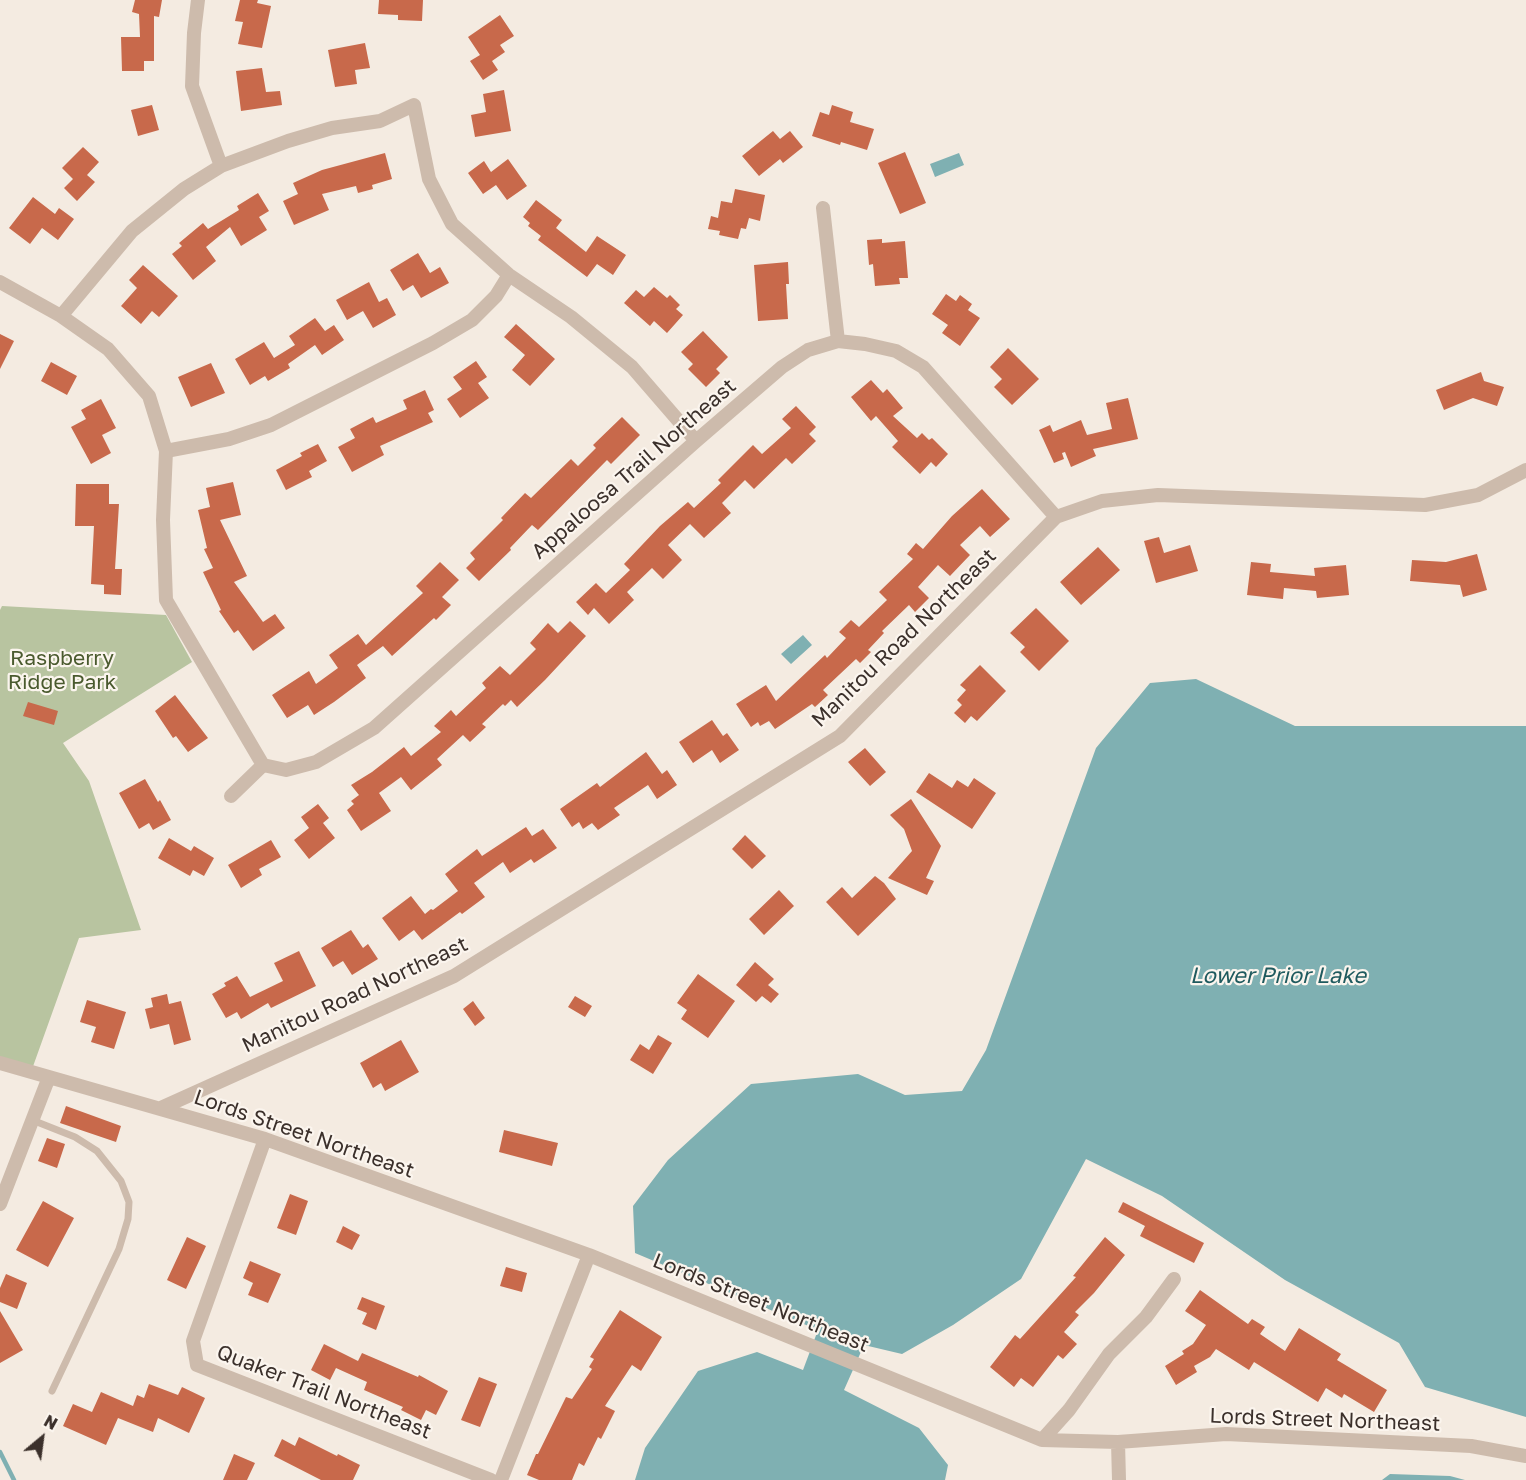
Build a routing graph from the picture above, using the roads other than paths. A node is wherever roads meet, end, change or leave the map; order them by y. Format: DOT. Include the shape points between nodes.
graph roads {
  1 [pos="198,0"];
  2 [pos="221,166"];
  3 [pos="823,208"];
  4 [pos="509,276"];
  5 [pos="0,282"];
  6 [pos="61,316"];
  7 [pos="838,341"];
  8 [pos="696,441"];
  9 [pos="166,451"];
  10 [pos="1526,470"];
  11 [pos="1056,517"];
  12 [pos="263,765"];
  13 [pos="231,796"];
  14 [pos="0,1063"];
  15 [pos="49,1077"];
  16 [pos="161,1108"];
  17 [pos="32,1120"];
  18 [pos="265,1139"];
  19 [pos="0,1203"];
  20 [pos="589,1255"];
  21 [pos="1174,1280"];
  22 [pos="52,1391"];
  23 [pos="1042,1440"];
  24 [pos="1118,1442"];
  25 [pos="1526,1456"];
  26 [pos="491,1480"];
  27 [pos="501,1480"];
  28 [pos="1119,1480"];
  1 -- 2 [label="street" via="192,86"];
  2 -- 4 [label="street" via="332,128 380,121 414,105 429,179 452,224"];
  2 -- 6 [label="street" via="184,189 132,231"];
  3 -- 7 [label="street"];
  4 -- 8 [label="street" via="571,317 632,367"];
  4 -- 9 [label="street" via="496,297 472,320 433,343 271,425 229,439"];
  5 -- 6 [label="street"];
  6 -- 9 [label="street" via="108,349 149,396"];
  7 -- 8 [label="street, Appaloosa Trail Northeast" via="808,350 782,367"];
  7 -- 11 [label="street, Appaloosa Trail Northeast" via="896,351 923,367"];
  8 -- 12 [label="street, Appaloosa Trail Northeast" via="374,728 316,762 286,771"];
  9 -- 12 [label="street" via="166,600"];
  10 -- 11 [label="street, Manitou Road Northeast" via="1478,495 1425,506 1158,495 1102,501"];
  11 -- 16 [label="street, Manitou Road Northeast" via="840,736 454,976"];
  12 -- 13 [label="street"];
  14 -- 15 [label="street, Lords Street Northeast"];
  15 -- 16 [label="street, Lords Street Northeast"];
  15 -- 17 [label="street"];
  16 -- 18 [label="street, Lords Street Northeast"];
  17 -- 19 [label="street"];
  17 -- 22 [label="lane" via="75,1137 97,1152 121,1181 129,1202 119,1249"];
  18 -- 20 [label="street, Lords Street Northeast"];
  18 -- 26 [label="street, Quaker Trail Northeast" via="193,1341 196,1365"];
  20 -- 23 [label="street, Lords Street Northeast"];
  20 -- 27 [label="street"];
  21 -- 23 [label="street" via="1146,1317 1109,1354"];
  23 -- 24 [label="street, Lords Street Northeast"];
  24 -- 25 [label="street, Lords Street Northeast" via="1226,1434 1471,1446"];
  24 -- 28 [label="street"];
}
